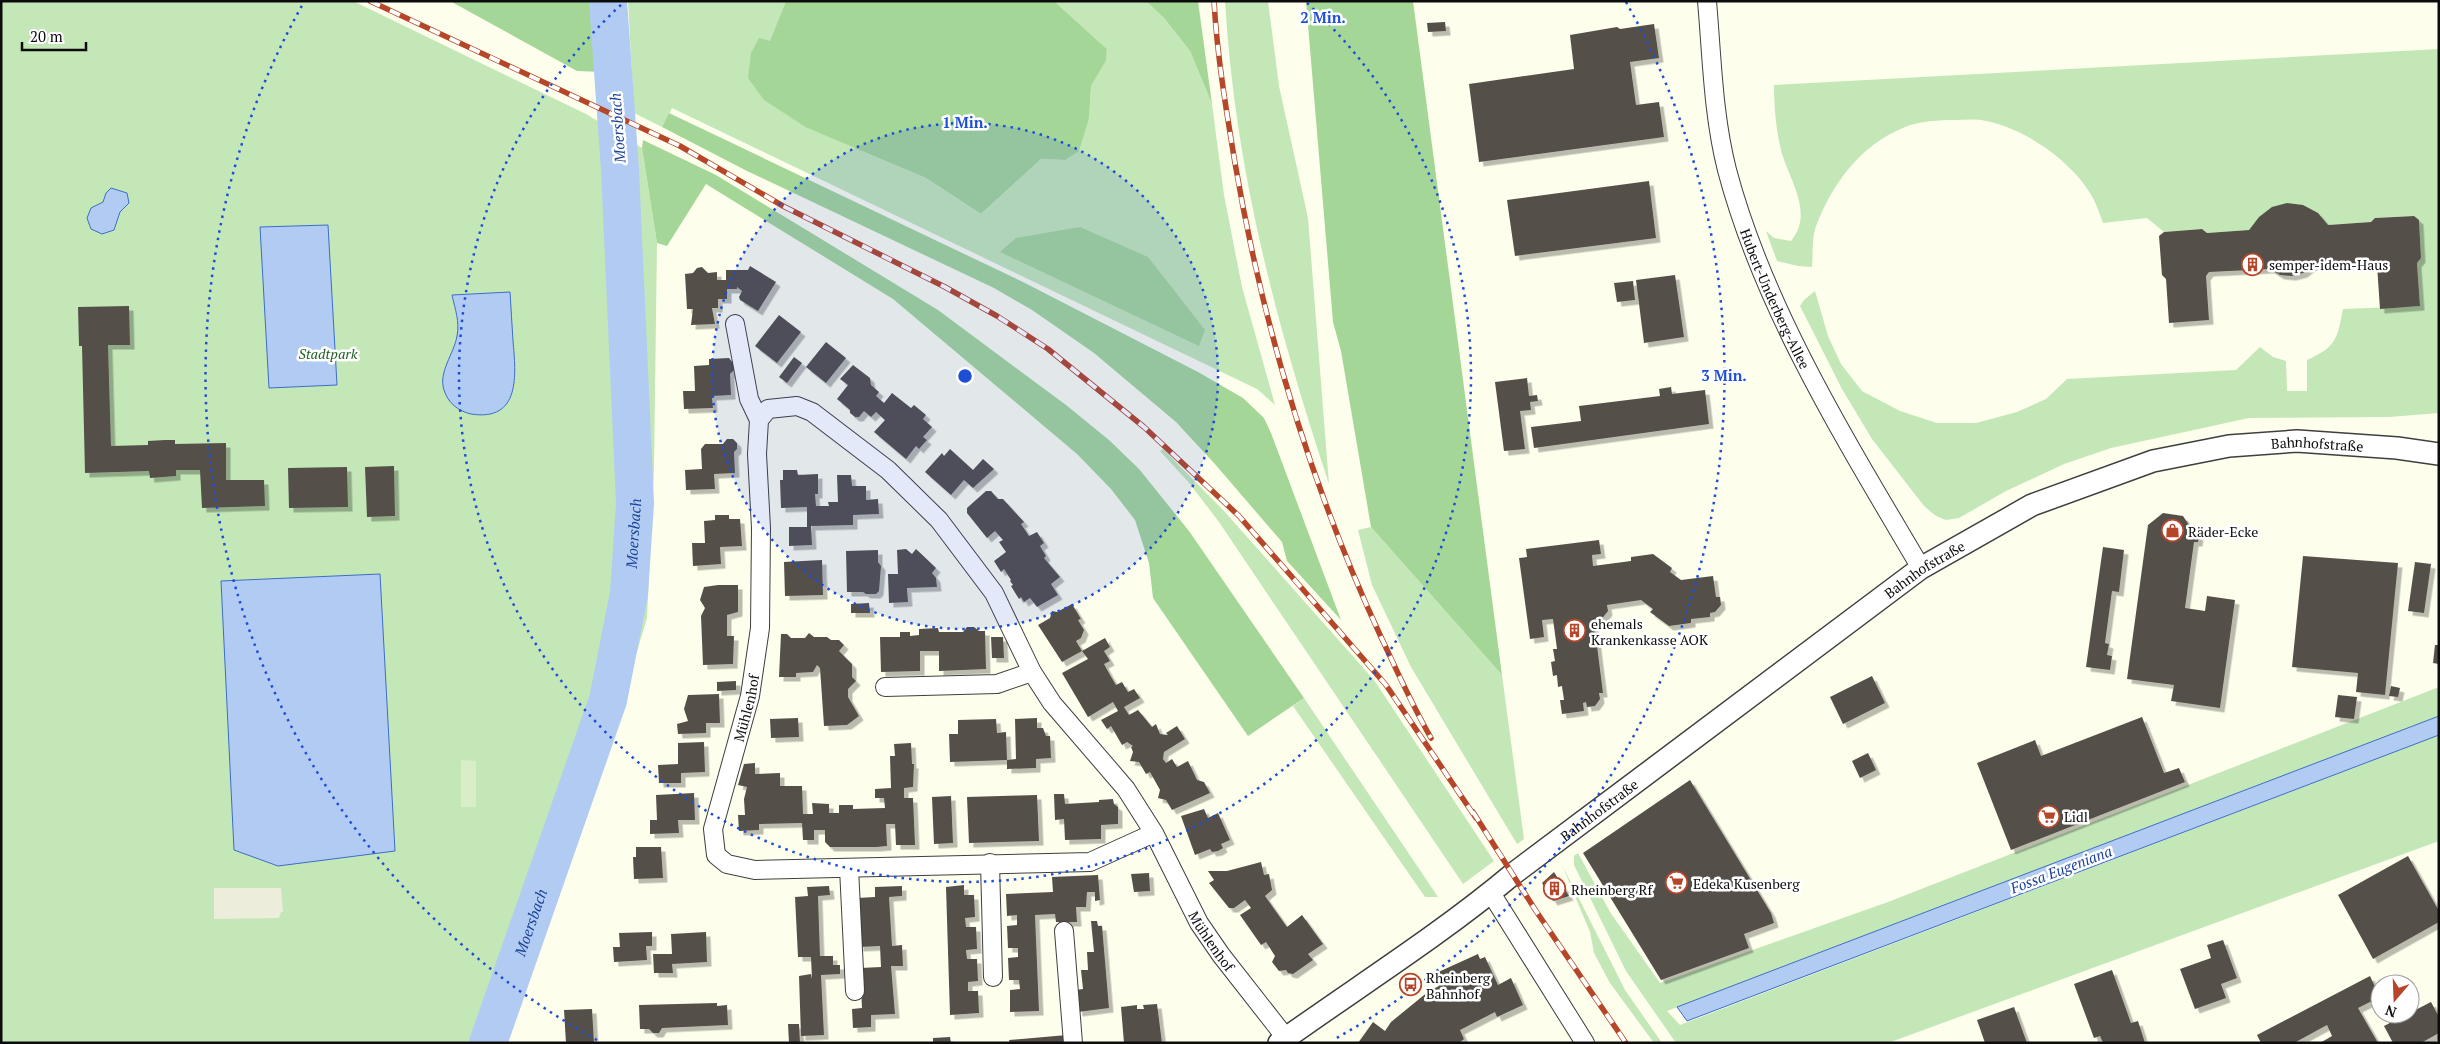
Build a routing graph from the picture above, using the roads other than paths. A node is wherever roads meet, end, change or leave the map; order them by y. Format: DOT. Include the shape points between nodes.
graph roads {
  1 [pos="1707,1"];
  2 [pos="735,324"];
  3 [pos="759,420"];
  4 [pos="2439,454"];
  5 [pos="1921,568"];
  6 [pos="1032,672"];
  7 [pos="885,688"];
  8 [pos="1154,833"];
  9 [pos="990,863"];
  10 [pos="849,868"];
  11 [pos="1490,893"];
  12 [pos="1064,931"];
  13 [pos="993,977"];
  14 [pos="855,991"];
  15 [pos="1282,1040"];
  16 [pos="1073,1043"];
  17 [pos="1585,1043"];
  1 -- 5 [label="street, Hubert-Underberg-Allee" via="1716,113 1742,221 1778,311"];
  2 -- 3 [label="street, Mühlenhof" via="750,399"];
  3 -- 6 [label="street, Mühlenhof" via="768,409 797,406 812,412 888,470 939,520 969,557 994,593"];
  3 -- 10 [label="street, Mühlenhof" via="760,628 750,696 714,828 716,855 727,864 755,870"];
  4 -- 5 [label="street, Bahnhofstraße" via="2297,441 2229,446 2153,461 2032,505"];
  5 -- 11 [label="street, Bahnhofstraße"];
  6 -- 7 [label="street" via="997,684"];
  6 -- 8 [label="street, Mühlenhof" via="1052,703 1126,789"];
  8 -- 9 [label="street, Mühlenhof" via="1090,862"];
  8 -- 15 [label="street, Mühlenhof" via="1199,923"];
  9 -- 10 [label="street, Mühlenhof"];
  9 -- 13 [label="street"];
  10 -- 14 [label="street"];
  11 -- 15 [label="street, Bahnhofstraße"];
  11 -- 17 [label="street"];
  12 -- 16 [label="street"];
}
